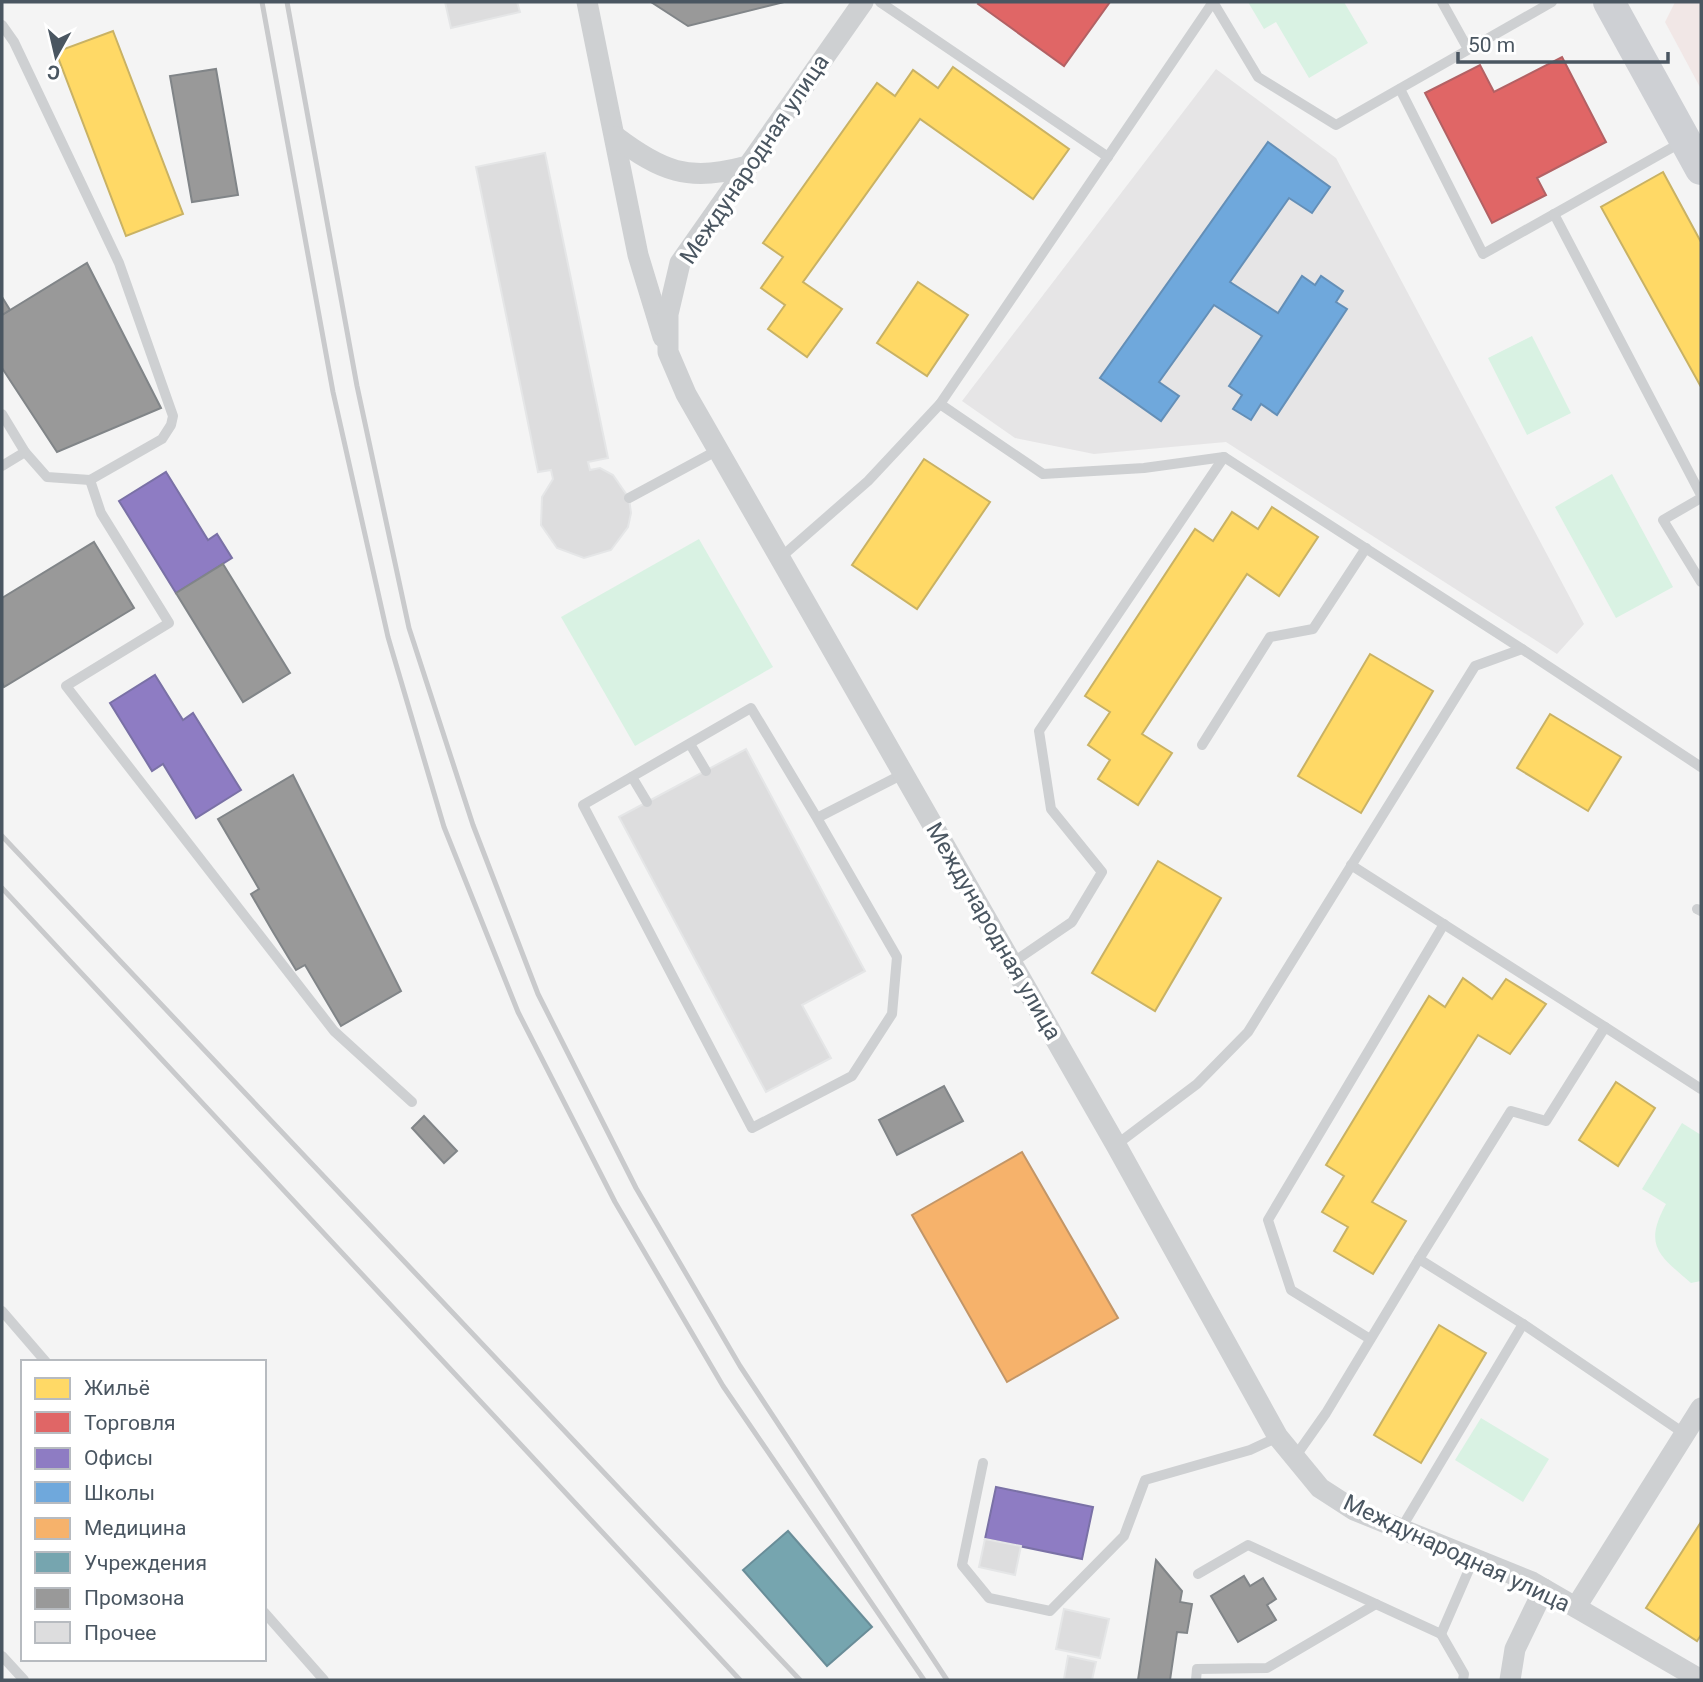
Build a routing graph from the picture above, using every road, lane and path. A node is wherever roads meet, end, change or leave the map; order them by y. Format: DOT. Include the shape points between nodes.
graph roads {
  1 [pos="586,2"];
  2 [pos="863,2"];
  3 [pos="880,2"];
  4 [pos="1442,2"];
  5 [pos="1552,2"];
  6 [pos="1609,2"];
  7 [pos="2,25"];
  8 [pos="1468,50"];
  9 [pos="1400,89"];
  10 [pos="616,137"];
  11 [pos="1685,141"];
  12 [pos="1108,157"];
  13 [pos="744,167"];
  14 [pos="1701,169"];
  15 [pos="1554,214"];
  16 [pos="668,352"];
  17 [pos="940,404"];
  18 [pos="2,414"];
  19 [pos="718,450"];
  20 [pos="25,452"];
  21 [pos="1224,457"];
  22 [pos="2,466"];
  23 [pos="90,480"];
  24 [pos="1701,496"];
  25 [pos="629,498"];
  26 [pos="1366,548"];
  27 [pos="780,558"];
  28 [pos="1701,582"];
  29 [pos="1522,649"];
  30 [pos="690,744"];
  31 [pos="1202,745"];
  32 [pos="1701,767"];
  33 [pos="706,771"];
  34 [pos="903,774"];
  35 [pos="632,777"];
  36 [pos="646,802"];
  37 [pos="817,818"];
  38 [pos="1351,865"];
  39 [pos="1444,924"];
  40 [pos="1012,963"];
  41 [pos="1605,1027"];
  42 [pos="1701,1089"];
  43 [pos="412,1102"];
  44 [pos="1115,1145"];
  45 [pos="1419,1259"];
  46 [pos="2,1311"];
  47 [pos="1523,1324"];
  48 [pos="1370,1339"];
  49 [pos="44,1360"];
  50 [pos="1701,1408"];
  51 [pos="1685,1434"];
  52 [pos="1279,1437"];
  53 [pos="1295,1457"];
  54 [pos="983,1463"];
  55 [pos="1402,1527"];
  56 [pos="1474,1558"];
  57 [pos="1198,1574"];
  58 [pos="1544,1589"];
  59 [pos="1376,1604"];
  60 [pos="1576,1607"];
  61 [pos="266,1614"];
  62 [pos="1441,1634"];
  63 [pos="2,1656"];
  64 [pos="24,1680"];
  65 [pos="324,1680"];
  66 [pos="1196,1680"];
  67 [pos="1464,1680"];
  68 [pos="1510,1680"];
  69 [pos="1701,1680"];
  1 -- 10 [label="street"];
  2 -- 13 [label="street, Международная улица"];
  3 -- 12 [label="lane"];
  4 -- 8 [label="lane"];
  5 -- 8 [label="lane"];
  6 -- 11 [label="street"];
  7 -- 23 [label="lane" via="119,263 172,407 171,425 162,439"];
  8 -- 9 [label="lane"];
  9 -- 12 [label="lane" via="1336,125 1258,77 1213,2"];
  9 -- 15 [label="lane" via="1483,254"];
  10 -- 13 [label="street" via="646,159 676,170 703,176"];
  10 -- 16 [label="street" via="638,255"];
  11 -- 14 [label="street"];
  11 -- 15 [label="lane"];
  12 -- 17 [label="lane"];
  13 -- 16 [label="street, Международная улица" via="680,263 668,314"];
  15 -- 24 [label="lane"];
  16 -- 19 [label="street, Международная улица"];
  17 -- 21 [label="lane" via="1043,474"];
  17 -- 27 [label="lane" via="868,481"];
  18 -- 20 [label="lane"];
  19 -- 25 [label="lane"];
  19 -- 27 [label="street, Международная улица"];
  20 -- 22 [label="lane"];
  20 -- 23 [label="lane" via="47,477"];
  21 -- 26 [label="lane"];
  21 -- 40 [label="lane" via="1039,731 1052,809 1102,872 1072,922"];
  23 -- 43 [label="lane" via="101,513 169,623 66,687 334,1031"];
  24 -- 28 [label="lane" via="1663,520"];
  26 -- 29 [label="lane"];
  26 -- 31 [label="lane" via="1313,629 1270,637"];
  27 -- 34 [label="street, Международная улица"];
  29 -- 32 [label="lane"];
  29 -- 38 [label="lane" via="1475,666"];
  30 -- 33 [label="lane"];
  30 -- 35 [label="lane"];
  30 -- 37 [label="lane" via="751,708"];
  34 -- 37 [label="lane"];
  34 -- 40 [label="street, Международная улица"];
  35 -- 36 [label="lane"];
  35 -- 37 [label="lane" via="583,805 752,1128 852,1076 892,1014 897,957"];
  38 -- 39 [label="lane"];
  38 -- 44 [label="lane" via="1248,1032 1197,1084"];
  39 -- 41 [label="lane"];
  39 -- 48 [label="lane" via="1268,1220 1291,1290"];
  40 -- 44 [label="street, Международная улица"];
  41 -- 42 [label="lane"];
  41 -- 45 [label="lane" via="1546,1121 1511,1111"];
  44 -- 52 [label="street, Международная улица"];
  45 -- 47 [label="lane"];
  45 -- 48 [label="lane"];
  46 -- 49 [label="lane"];
  47 -- 51 [label="lane"];
  47 -- 55 [label="lane"];
  48 -- 53 [label="lane"];
  50 -- 51 [label="street"];
  51 -- 60 [label="street"];
  52 -- 53 [label="street, Международная улица"];
  52 -- 54 [label="lane" via="1250,1451 1145,1480 1124,1536 1050,1611 989,1598 962,1565"];
  53 -- 55 [label="street, Международная улица" via="1320,1488 1354,1510"];
  55 -- 56 [label="street, Международная улица"];
  56 -- 58 [label="street, Международная улица"];
  56 -- 62 [label="lane"];
  57 -- 59 [label="lane" via="1248,1545"];
  58 -- 60 [label="street, Международная улица"];
  58 -- 68 [label="street" via="1515,1648"];
  59 -- 62 [label="lane"];
  59 -- 66 [label="lane" via="1267,1668 1197,1669"];
  60 -- 69 [label="street, Международная улица"];
  61 -- 65 [label="lane"];
  62 -- 67 [label="lane"];
  63 -- 64 [label="lane"];
}
